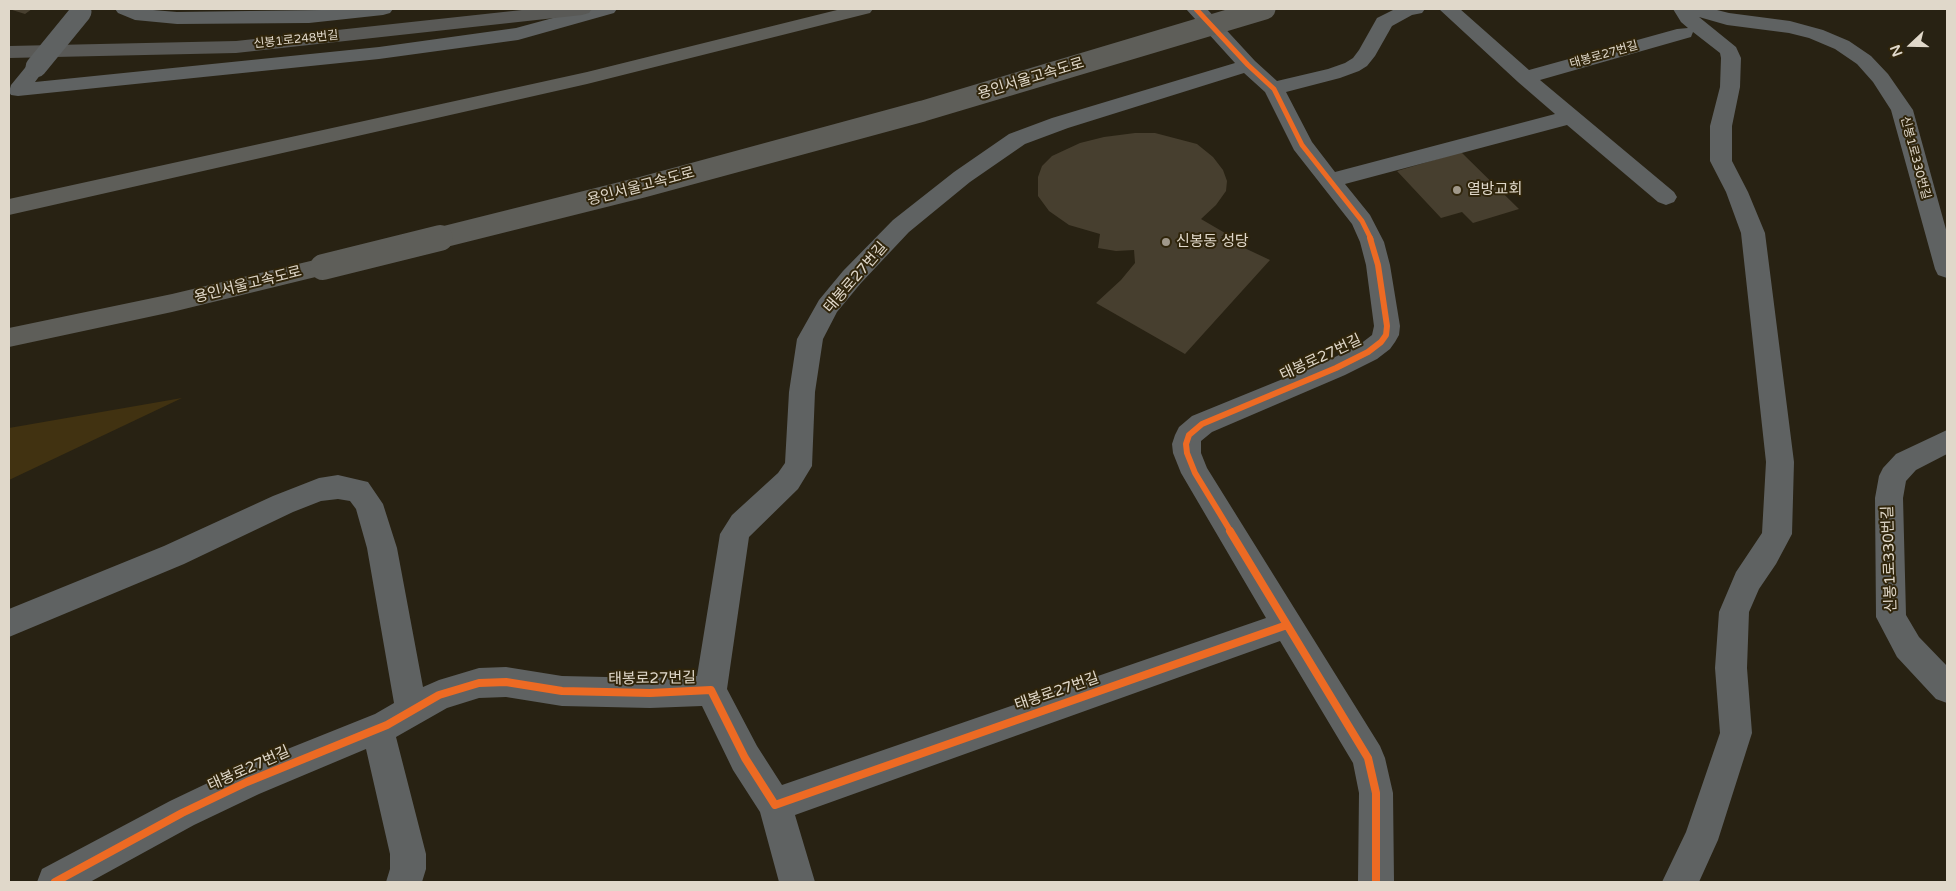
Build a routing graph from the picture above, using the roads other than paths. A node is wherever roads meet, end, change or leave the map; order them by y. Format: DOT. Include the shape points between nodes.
graph roads {
  1 [pos="125,9"];
  2 [pos="383,9"];
  3 [pos="582,9"];
  4 [pos="608,9"];
  5 [pos="863,9"];
  6 [pos="1196,9"];
  7 [pos="1265,9"];
  8 [pos="1415,9"];
  9 [pos="1449,9"];
  10 [pos="1692,9"];
  11 [pos="82,10"];
  12 [pos="311,13"];
  13 [pos="1684,21"];
  14 [pos="9,52"];
  15 [pos="1248,65"];
  16 [pos="1525,78"];
  17 [pos="1274,89"];
  18 [pos="13,91"];
  19 [pos="1571,117"];
  20 [pos="1330,181"];
  21 [pos="1666,197"];
  22 [pos="9,207"];
  23 [pos="1947,269"];
  24 [pos="9,338"];
  25 [pos="1947,440"];
  26 [pos="9,623"];
  27 [pos="1287,625"];
  28 [pos="1947,688"];
  29 [pos="711,690"];
  30 [pos="412,711"];
  31 [pos="378,729"];
  32 [pos="775,805"];
  33 [pos="54,882"];
  34 [pos="404,882"];
  35 [pos="797,882"];
  36 [pos="1376,882"];
  37 [pos="1680,882"];
  1 -- 12 [label="street" via="135,14 177,18"];
  2 -- 12 [label="street"];
  3 -- 14 [label="street, 신봉1로248번길" via="236,47"];
  4 -- 18 [label="street" via="518,34 379,53"];
  5 -- 22 [label="highway" via="587,78"];
  6 -- 15 [label="street, 태봉로27번길"];
  7 -- 24 [label="highway, 용인서울고속도로, bridge" via="914,114 643,187 172,303"];
  8 -- 17 [label="street" via="1384,22 1368,52 1352,67"];
  9 -- 16 [label="street"];
  10 -- 23 [label="street, 신봉1로330번길" via="1726,18 1790,26 1816,34 1842,45 1882,78 1902,110"];
  11 -- 18 [label="street, bridge"];
  13 -- 16 [label="street, 태봉로27번길" via="1605,54"];
  13 -- 37 [label="street" via="1688,18 1729,52 1730,87 1721,126 1721,161 1753,233 1780,462 1777,534 1766,556 1747,581 1734,612 1731,668 1736,733 1701,840"];
  15 -- 17 [label="street, 태봉로27번길"];
  15 -- 29 [label="street, 태봉로27번길" via="1017,139 962,177 901,226 852,277 828,306 810,339 802,392 798,466 788,481 735,534"];
  16 -- 19 [label="street"];
  17 -- 20 [label="street, 태봉로27번길" via="1302,145"];
  19 -- 20 [label="street"];
  19 -- 21 [label="street"];
  20 -- 27 [label="street, 태봉로27번길" via="1362,221 1372,242 1386,335 1368,352 1336,368 1202,424 1189,435 1186,444 1195,473"];
  25 -- 28 [label="street, 신봉1로330번길" via="1906,462 1893,476 1889,498 1891,617 1908,647"];
  26 -- 30 [label="street" via="174,555 319,490 338,487 358,490 370,504 382,548"];
  27 -- 32 [label="street, 태봉로27번길"];
  27 -- 36 [label="street, 태봉로27번길" via="1368,758 1376,793"];
  29 -- 30 [label="street, 태봉로27번길" via="650,693 562,691 506,682 479,683 439,695"];
  29 -- 32 [label="street, 태봉로27번길" via="745,758"];
  30 -- 31 [label="street, 태봉로27번길"];
  31 -- 33 [label="street, 태봉로27번길" via="247,782"];
  31 -- 34 [label="street" via="408,854"];
  32 -- 35 [label="street, 태봉로27번길"];
}
